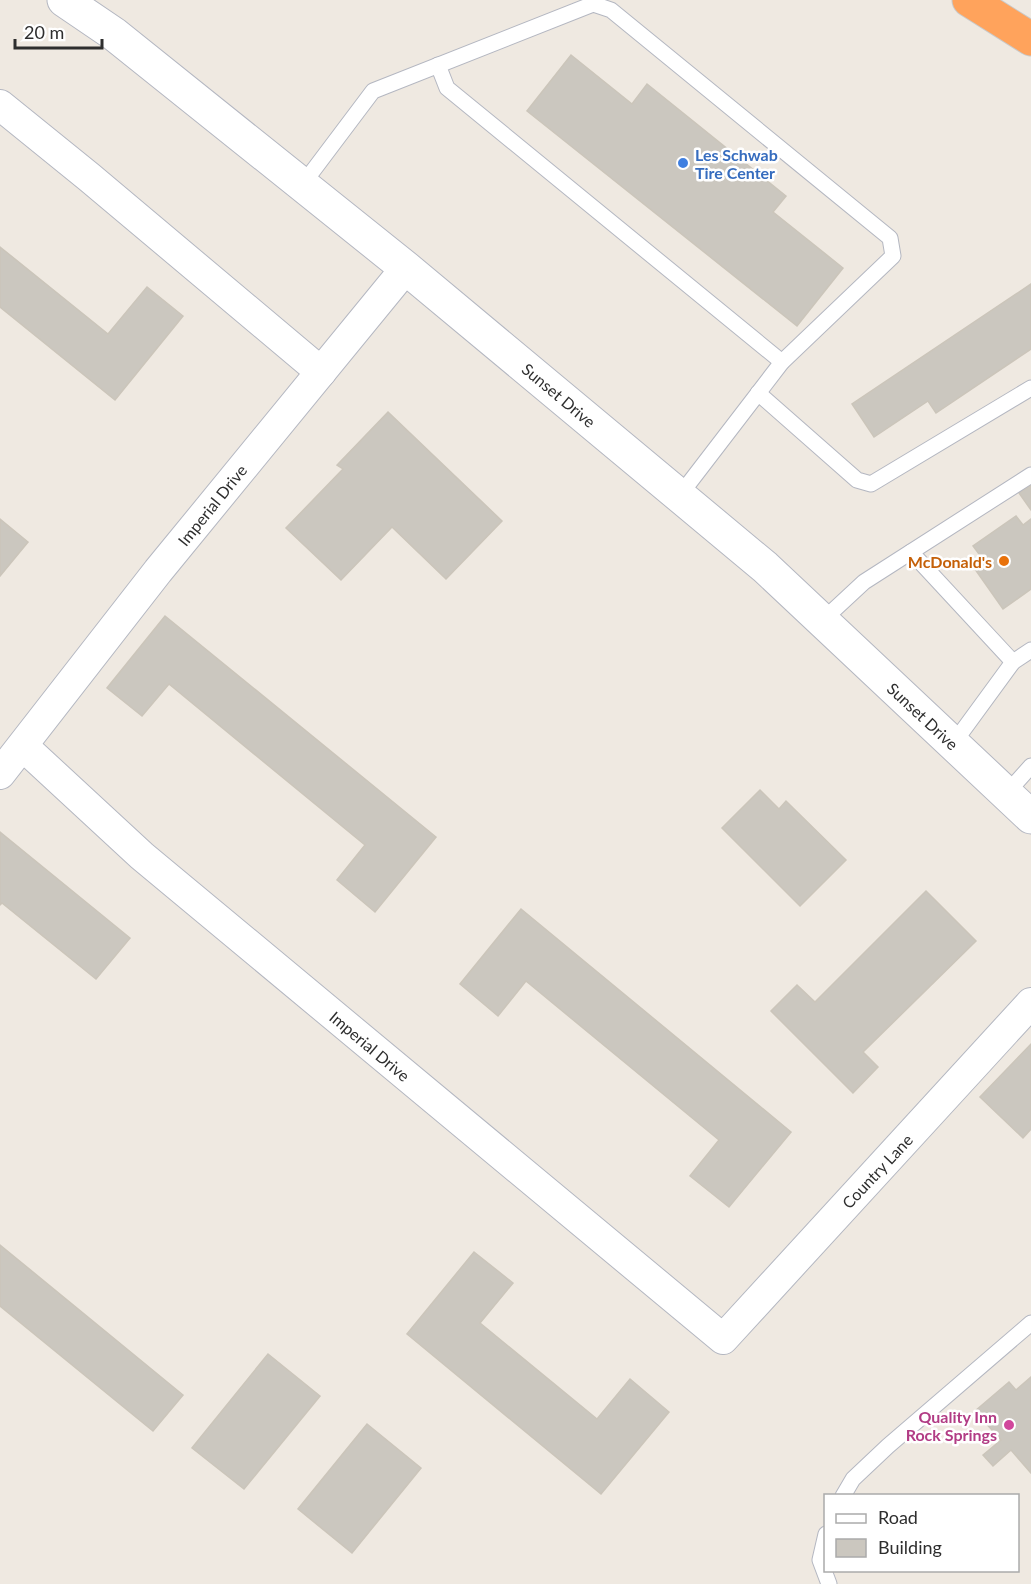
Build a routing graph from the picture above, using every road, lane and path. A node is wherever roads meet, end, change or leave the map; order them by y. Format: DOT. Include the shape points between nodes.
graph roads {
  1 [pos="64,0"];
  2 [pos="969,0"];
  3 [pos="1031,39"];
  4 [pos="438,65"];
  5 [pos="0,105"];
  6 [pos="303,184"];
  7 [pos="406,267"];
  8 [pos="782,362"];
  9 [pos="321,372"];
  10 [pos="1031,388"];
  11 [pos="758,393"];
  12 [pos="1031,476"];
  13 [pos="680,495"];
  14 [pos="911,552"];
  15 [pos="822,621"];
  16 [pos="1031,650"];
  17 [pos="1013,662"];
  18 [pos="953,744"];
  19 [pos="23,746"];
  20 [pos="1031,766"];
  21 [pos="1,769"];
  22 [pos="1006,794"];
  23 [pos="1031,817"];
  24 [pos="1031,1003"];
  25 [pos="1031,1323"];
  26 [pos="723,1339"];
  27 [pos="844,1494"];
  28 [pos="824,1539"];
  29 [pos="824,1571"];
  1 -- 6 [label="street, Sunset Drive" via="114,34"];
  2 -- 3 [label="highway"];
  4 -- 6 [label="lane" via="373,91"];
  4 -- 8 [label="lane" via="447,88"];
  4 -- 8 [label="lane" via="593,4 611,10 890,238 893,256"];
  5 -- 9 [label="street"];
  6 -- 7 [label="street, Sunset Drive"];
  7 -- 9 [label="street, Imperial Drive"];
  7 -- 13 [label="street, Sunset Drive"];
  8 -- 11 [label="lane"];
  9 -- 19 [label="street, Imperial Drive" via="158,571"];
  10 -- 11 [label="lane" via="871,484 857,480"];
  11 -- 13 [label="lane"];
  12 -- 14 [label="lane"];
  13 -- 15 [label="street, Sunset Drive"];
  14 -- 15 [label="lane" via="864,582"];
  14 -- 17 [label="lane"];
  15 -- 18 [label="street, Sunset Drive"];
  16 -- 17 [label="lane"];
  17 -- 18 [label="lane"];
  18 -- 22 [label="street, Sunset Drive"];
  19 -- 21 [label="street, Imperial Drive"];
  19 -- 26 [label="street, Imperial Drive" via="142,856"];
  20 -- 22 [label="lane"];
  22 -- 23 [label="street, Sunset Drive"];
  24 -- 26 [label="street, Country Lane"];
  25 -- 27 [label="lane" via="888,1446 853,1479"];
  28 -- 29 [label="lane" via="820,1560"];
}
